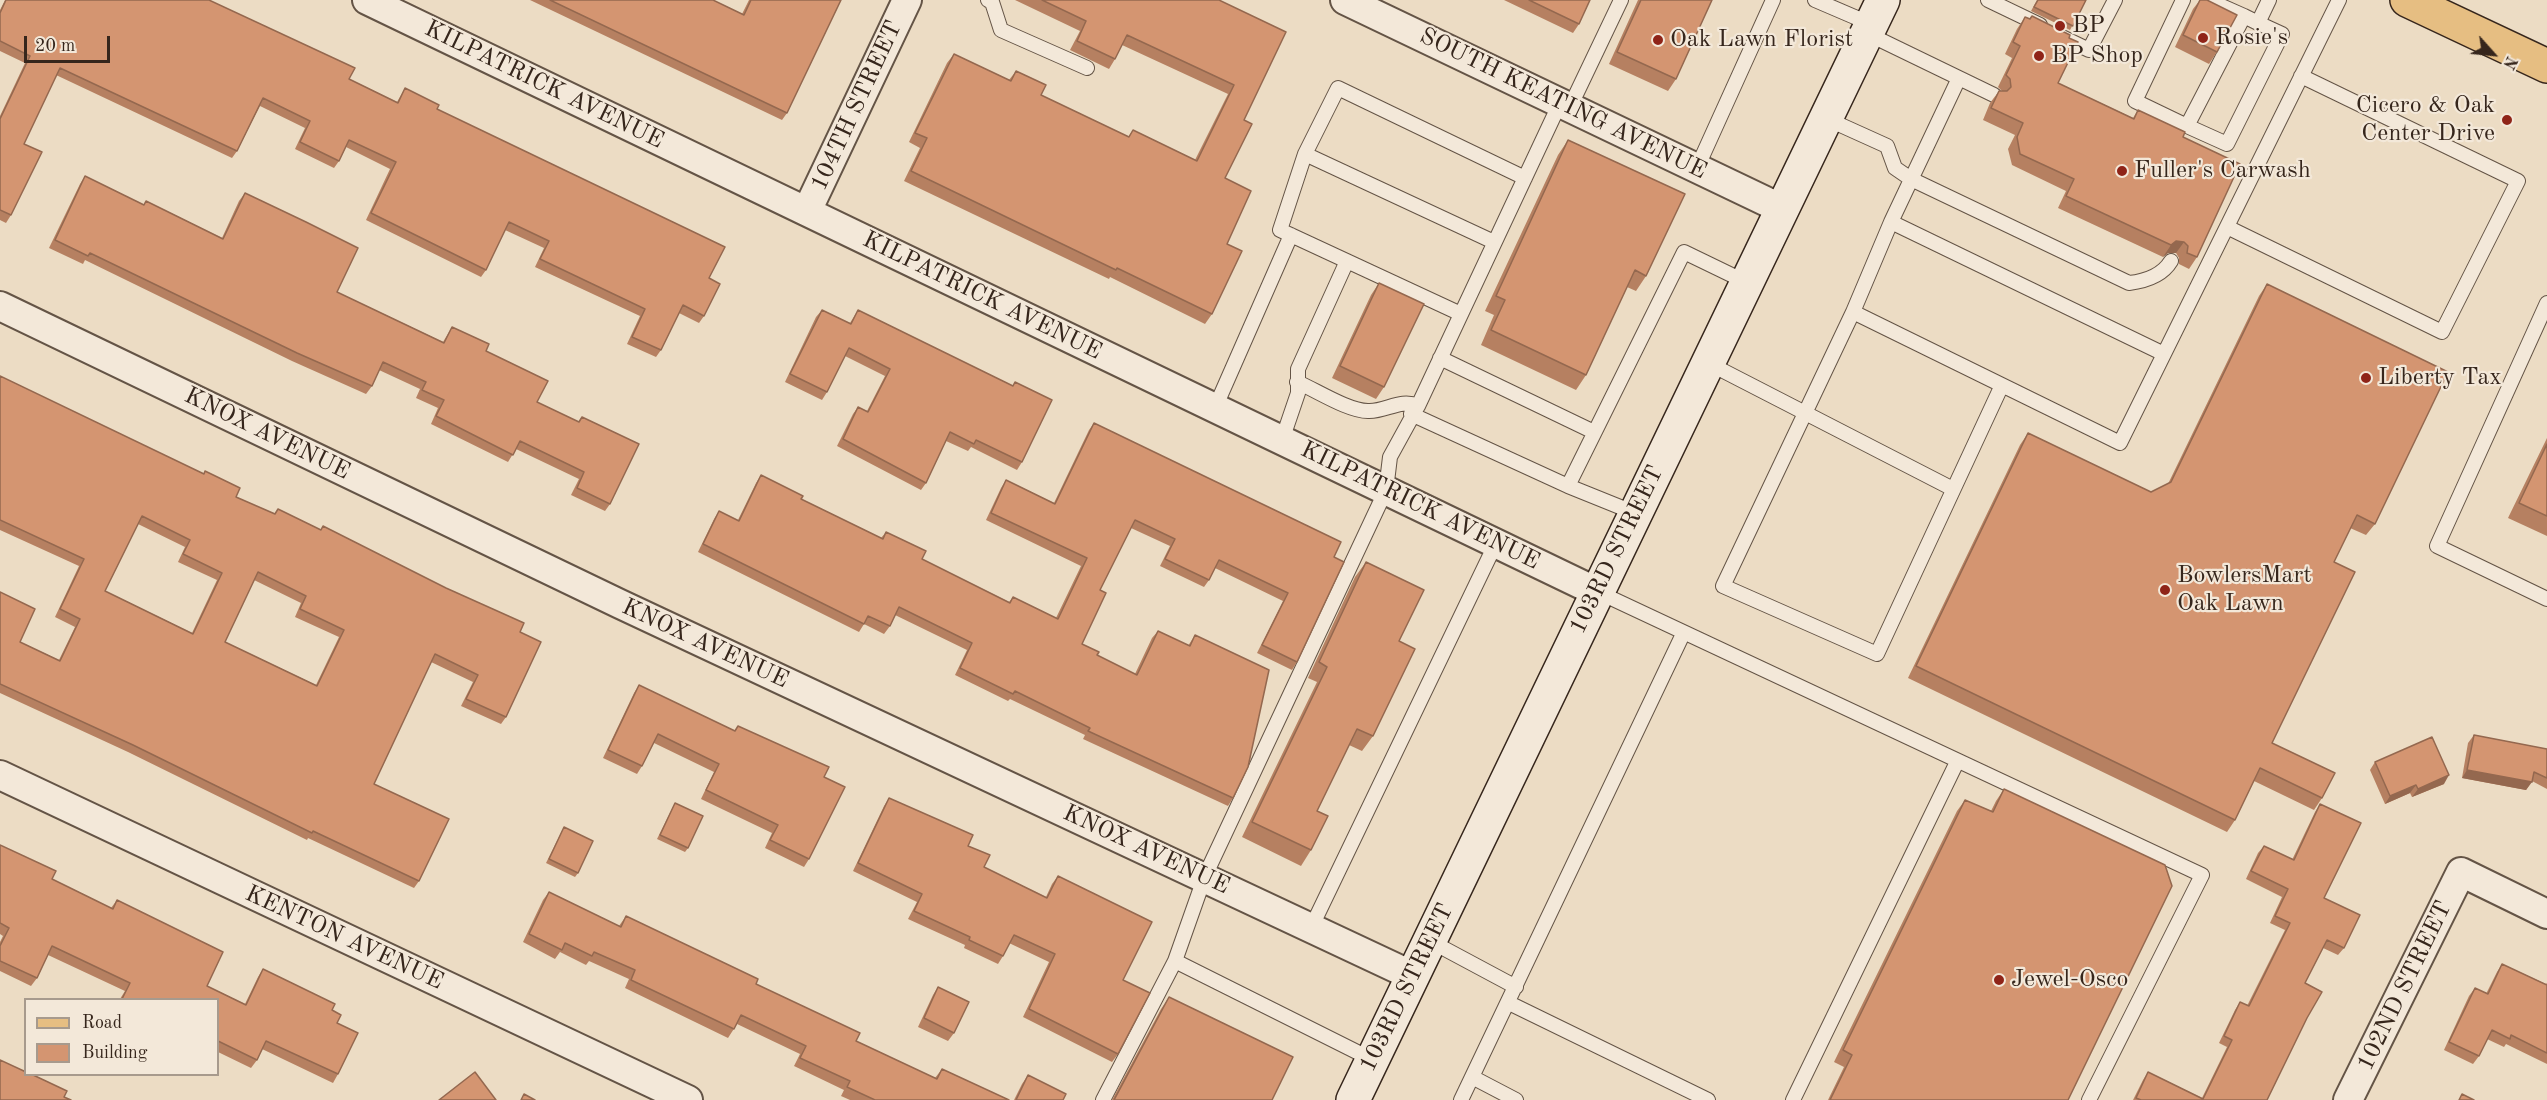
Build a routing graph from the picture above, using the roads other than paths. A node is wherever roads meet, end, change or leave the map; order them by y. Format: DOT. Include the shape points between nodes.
graph roads {
  1 [pos="367,0"];
  2 [pos="907,0"];
  3 [pos="988,0"];
  4 [pos="1344,0"];
  5 [pos="1620,0"];
  6 [pos="1773,0"];
  7 [pos="1815,0"];
  8 [pos="1989,0"];
  9 [pos="2115,0"];
  10 [pos="2183,0"];
  11 [pos="2208,0"];
  12 [pos="2269,0"];
  13 [pos="2339,0"];
  14 [pos="2407,0"];
  15 [pos="2244,16"];
  16 [pos="1873,19"];
  17 [pos="2258,23"];
  18 [pos="2547,65"];
  19 [pos="1087,68"];
  20 [pos="2301,76"];
  21 [pos="1959,78"];
  22 [pos="1994,95"];
  23 [pos="1565,105"];
  24 [pos="1826,118"];
  25 [pos="2187,126"];
  26 [pos="1305,153"];
  27 [pos="1696,168"];
  28 [pos="1525,178"];
  29 [pos="1911,179"];
  30 [pos="1782,208"];
  31 [pos="807,212"];
  32 [pos="1892,222"];
  33 [pos="2227,227"];
  34 [pos="1291,235"];
  35 [pos="1494,242"];
  36 [pos="1347,261"];
  37 [pos="2171,261"];
  38 [pos="1746,282"];
  39 [pos="2547,303"];
  40 [pos="0,306"];
  41 [pos="1853,312"];
  42 [pos="1461,314"];
  43 [pos="2164,354"];
  44 [pos="1440,358"];
  45 [pos="1708,363"];
  46 [pos="1298,382"];
  47 [pos="2002,385"];
  48 [pos="1215,408"];
  49 [pos="1414,410"];
  50 [pos="1804,414"];
  51 [pos="1594,432"];
  52 [pos="1282,440"];
  53 [pos="1568,486"];
  54 [pos="1953,489"];
  55 [pos="1386,490"];
  56 [pos="1635,513"];
  57 [pos="1496,543"];
  58 [pos="1597,591"];
  59 [pos="2547,599"];
  60 [pos="1683,634"];
  61 [pos="1956,762"];
  62 [pos="0,775"];
  63 [pos="1205,876"];
  64 [pos="2547,914"];
  65 [pos="1311,928"];
  66 [pos="1430,941"];
  67 [pos="1175,961"];
  68 [pos="1413,976"];
  69 [pos="1516,987"];
  70 [pos="1509,1003"];
  71 [pos="1373,1060"];
  72 [pos="1472,1077"];
  73 [pos="688,1100"];
  74 [pos="1103,1100"];
  75 [pos="1353,1100"];
  76 [pos="1461,1100"];
  77 [pos="1516,1100"];
  78 [pos="1708,1100"];
  79 [pos="1793,1100"];
  80 [pos="2089,1100"];
  81 [pos="2348,1100"];
  1 -- 31 [label="street, KILPATRICK AVENUE"];
  2 -- 31 [label="street, 104TH STREET"];
  3 -- 19 [label="lane" via="1001,30"];
  4 -- 23 [label="street, SOUTH KEATING AVENUE"];
  5 -- 23 [label="lane"];
  6 -- 27 [label="lane"];
  7 -- 16 [label="lane"];
  8 -- 9 [label="lane" via="2089,50"];
  10 -- 25 [label="lane" via="2135,101"];
  11 -- 15 [label="lane"];
  12 -- 17 [label="lane"];
  13 -- 20 [label="lane"];
  14 -- 18 [label="main road"];
  15 -- 17 [label="lane"];
  15 -- 25 [label="lane"];
  16 -- 21 [label="lane"];
  16 -- 24 [label="main road, 103RD STREET"];
  17 -- 25 [label="lane" via="2282,34 2227,144"];
  20 -- 33 [label="lane"];
  20 -- 33 [label="lane" via="2518,181 2442,332"];
  21 -- 22 [label="lane"];
  21 -- 29 [label="lane"];
  23 -- 27 [label="street, SOUTH KEATING AVENUE"];
  23 -- 28 [label="lane"];
  24 -- 29 [label="lane" via="1887,146 1895,168"];
  24 -- 30 [label="main road, 103RD STREET"];
  26 -- 28 [label="lane" via="1338,88"];
  26 -- 34 [label="lane" via="1280,230"];
  26 -- 35 [label="lane"];
  27 -- 30 [label="street, SOUTH KEATING AVENUE"];
  28 -- 35 [label="lane"];
  29 -- 32 [label="lane"];
  29 -- 37 [label="lane" via="2129,283 2166,270"];
  30 -- 38 [label="main road, 103RD STREET"];
  31 -- 48 [label="street, KILPATRICK AVENUE"];
  32 -- 41 [label="lane"];
  32 -- 43 [label="lane"];
  33 -- 43 [label="lane"];
  34 -- 36 [label="lane"];
  34 -- 48 [label="lane"];
  35 -- 42 [label="lane"];
  36 -- 42 [label="lane"];
  36 -- 46 [label="lane" via="1298,369"];
  38 -- 45 [label="main road, 103RD STREET"];
  38 -- 51 [label="lane" via="1684,252"];
  39 -- 59 [label="lane" via="2437,546"];
  40 -- 63 [label="street, KNOX AVENUE" via="620,603"];
  41 -- 47 [label="lane"];
  41 -- 50 [label="lane"];
  42 -- 44 [label="lane"];
  43 -- 47 [label="lane" via="2120,443"];
  44 -- 49 [label="lane"];
  44 -- 51 [label="lane"];
  45 -- 50 [label="lane"];
  45 -- 56 [label="main road, 103RD STREET"];
  46 -- 49 [label="lane" via="1356,409 1369,411 1407,402"];
  46 -- 52 [label="lane" via="1295,405"];
  47 -- 54 [label="lane"];
  48 -- 52 [label="street, KILPATRICK AVENUE"];
  49 -- 53 [label="lane"];
  49 -- 55 [label="lane" via="1390,457"];
  50 -- 54 [label="lane"];
  50 -- 54 [label="lane" via="1723,586 1877,654"];
  51 -- 53 [label="lane"];
  52 -- 55 [label="street, KILPATRICK AVENUE"];
  53 -- 56 [label="lane"];
  55 -- 57 [label="street, KILPATRICK AVENUE"];
  55 -- 63 [label="lane"];
  56 -- 58 [label="main road, 103RD STREET"];
  57 -- 58 [label="street, KILPATRICK AVENUE"];
  57 -- 65 [label="lane"];
  58 -- 60 [label="lane"];
  58 -- 66 [label="main road, 103RD STREET"];
  60 -- 61 [label="lane"];
  60 -- 69 [label="lane"];
  61 -- 79 [label="lane"];
  61 -- 80 [label="lane" via="2202,875"];
  62 -- 73 [label="street, KENTON AVENUE"];
  63 -- 65 [label="street, KNOX AVENUE"];
  63 -- 67 [label="lane"];
  64 -- 81 [label="street, 102ND STREET" via="2462,872"];
  65 -- 68 [label="street, KNOX AVENUE"];
  66 -- 68 [label="main road, 103RD STREET"];
  66 -- 69 [label="lane"];
  67 -- 71 [label="lane"];
  67 -- 74 [label="lane"];
  68 -- 71 [label="main road, 103RD STREET"];
  69 -- 70 [label="lane"];
  70 -- 72 [label="lane"];
  70 -- 78 [label="lane"];
  71 -- 75 [label="main road, 103RD STREET"];
  72 -- 76 [label="lane"];
  72 -- 77 [label="lane"];
}
